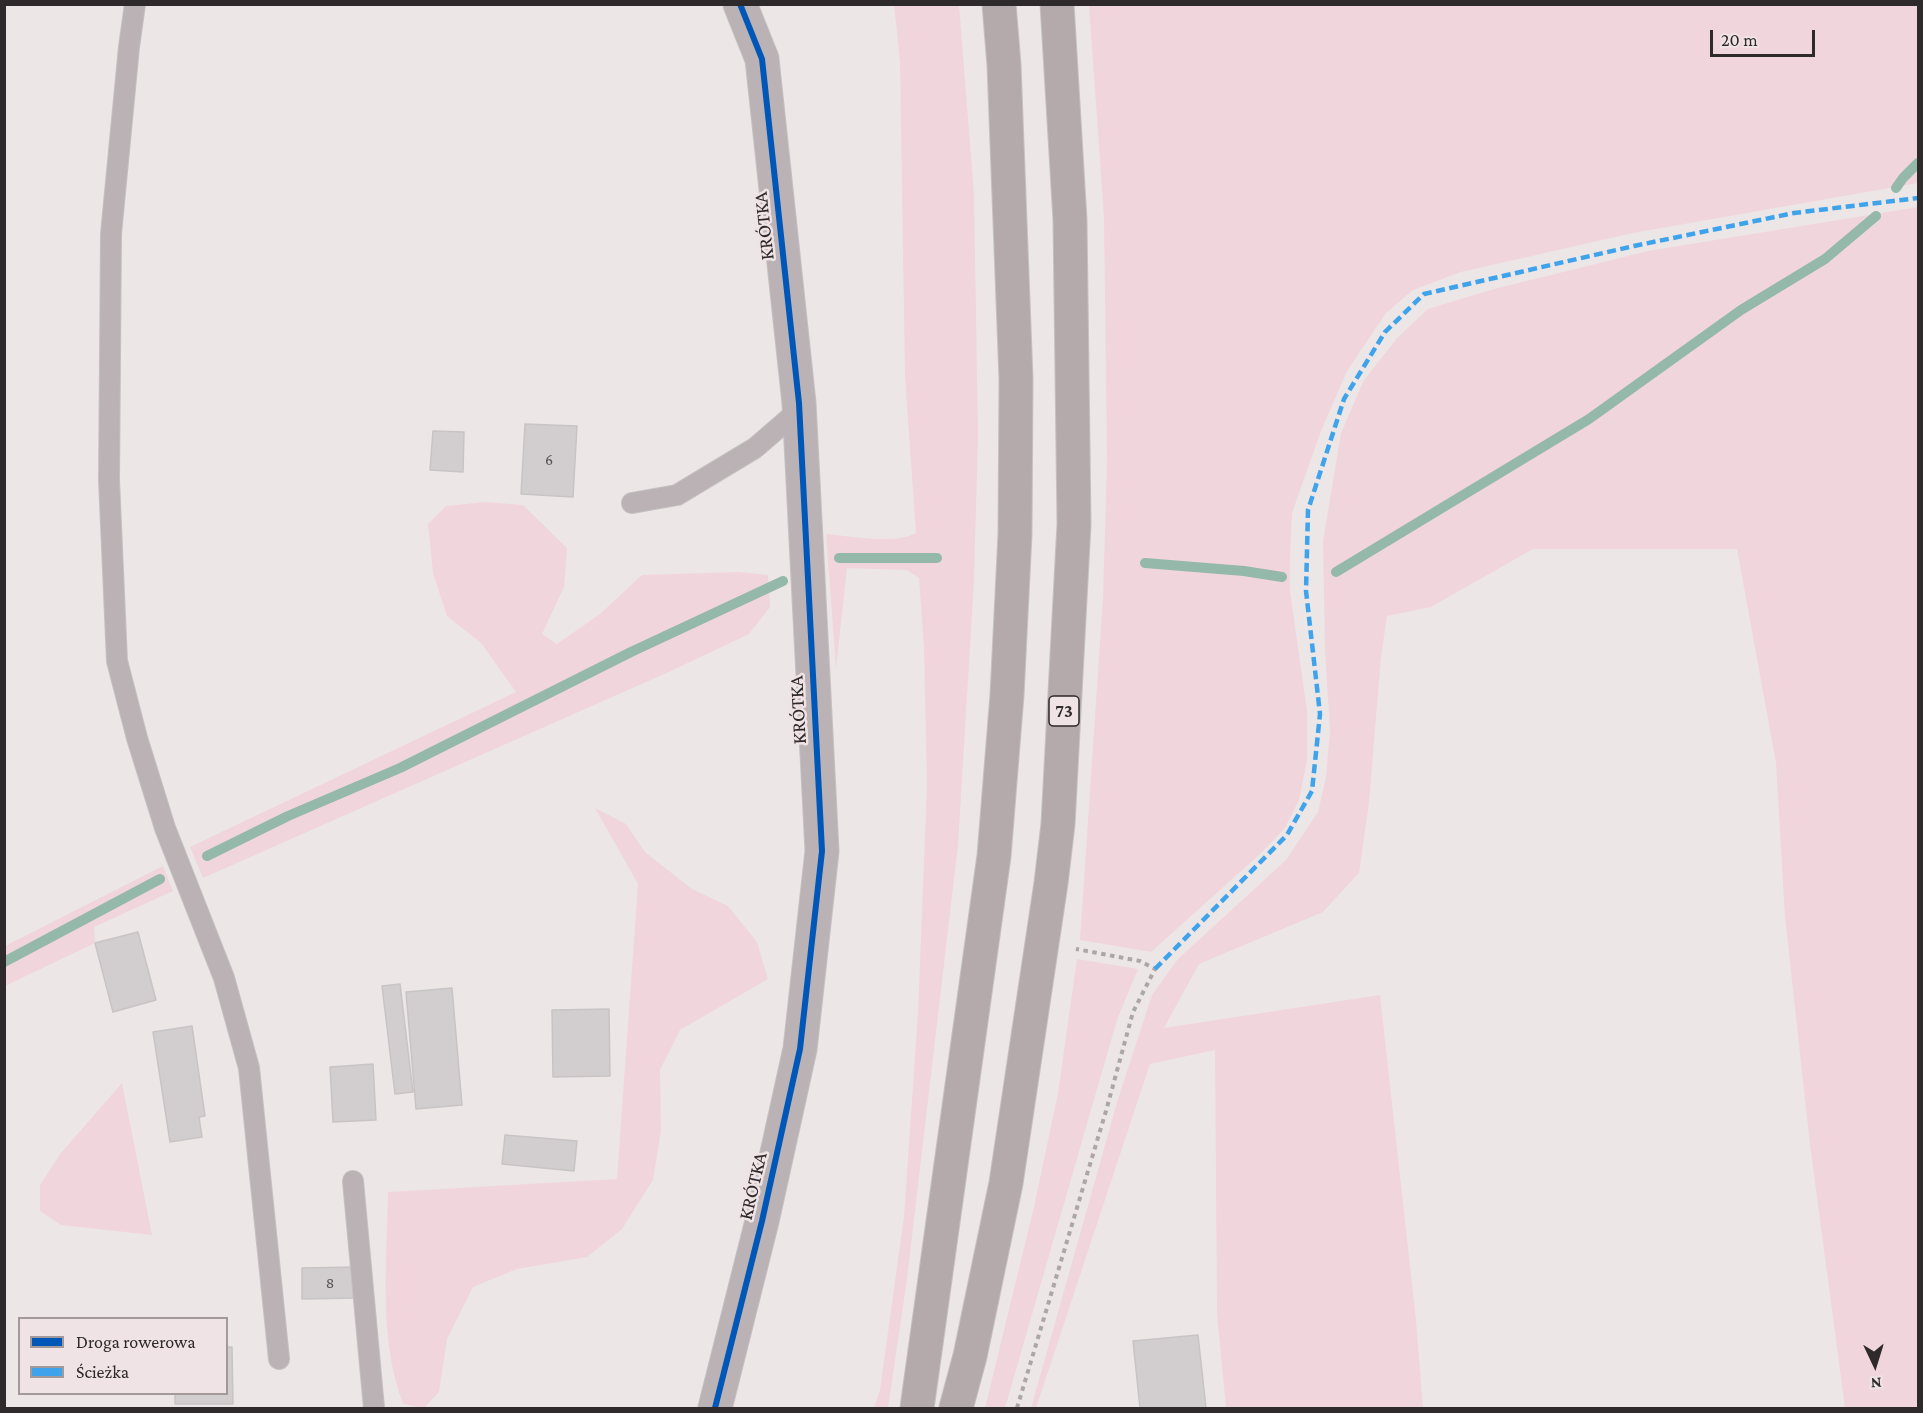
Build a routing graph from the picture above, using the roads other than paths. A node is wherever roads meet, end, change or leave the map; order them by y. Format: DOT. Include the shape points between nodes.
graph roads {
  1 [pos="135,4"];
  2 [pos="740,4"];
  3 [pos="999,4"];
  4 [pos="1057,4"];
  5 [pos="799,410"];
  6 [pos="632,503"];
  7 [pos="353,1181"];
  8 [pos="279,1359"];
  9 [pos="374,1408"];
  10 [pos="715,1408"];
  11 [pos="917,1408"];
  12 [pos="956,1408"];
  1 -- 8 [label="lane" via="111,234 109,480 117,661 165,828 224,978 249,1068"];
  2 -- 5 [label="street, KRÓTKA" via="762,59"];
  3 -- 11 [label="main road" via="1016,379 1015,534 1007,695 994,856"];
  4 -- 12 [label="main road, 73" via="1070,220 1074,524 1058,824 1006,1183"];
  5 -- 6 [label="lane" via="755,448 677,495"];
  5 -- 10 [label="street, KRÓTKA" via="822,851 801,1049"];
  7 -- 9 [label="lane"];
}
